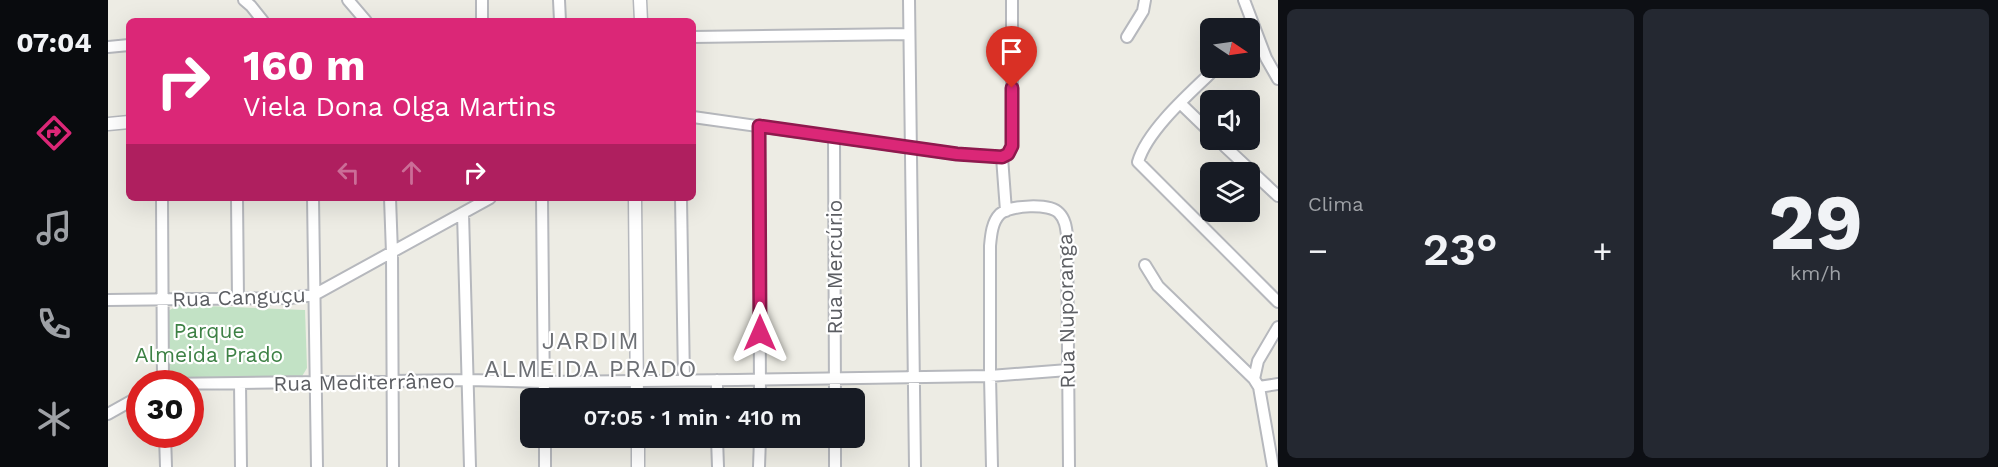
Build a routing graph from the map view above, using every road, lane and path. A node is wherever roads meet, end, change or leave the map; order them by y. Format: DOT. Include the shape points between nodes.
graph roads {
  1 [pos="244,0"];
  2 [pos="348,0"];
  3 [pos="482,0"];
  4 [pos="559,0"];
  5 [pos="640,0"];
  6 [pos="909,0"];
  7 [pos="1012,0"];
  8 [pos="1145,0"];
  9 [pos="1244,0"];
  10 [pos="261,18"];
  11 [pos="363,18"];
  12 [pos="482,18"];
  13 [pos="560,18"];
  14 [pos="641,18"];
  15 [pos="1248,18"];
  16 [pos="909,34"];
  17 [pos="696,37"];
  18 [pos="1127,37"];
  19 [pos="126,45"];
  20 [pos="108,47"];
  21 [pos="1260,48"];
  22 [pos="1206,78"];
  23 [pos="1278,79"];
  24 [pos="1180,103"];
  25 [pos="696,117"];
  26 [pos="126,122"];
  27 [pos="1200,122"];
  28 [pos="108,124"];
  29 [pos="759,126"];
  30 [pos="834,136"];
  31 [pos="911,148"];
  32 [pos="1229,150"];
  33 [pos="1002,157"];
  34 [pos="1278,196"];
  35 [pos="162,201"];
  36 [pos="237,201"];
  37 [pos="313,201"];
  38 [pos="390,201"];
  39 [pos="485,201"];
  40 [pos="542,201"];
  41 [pos="635,201"];
  42 [pos="681,201"];
  43 [pos="1006,211"];
  44 [pos="463,213"];
  45 [pos="392,253"];
  46 [pos="1145,265"];
  47 [pos="314,295"];
  48 [pos="238,299"];
  49 [pos="108,300"];
  50 [pos="164,300"];
  51 [pos="1278,302"];
  52 [pos="1278,327"];
  53 [pos="163,370"];
  54 [pos="1068,370"];
  55 [pos="990,376"];
  56 [pos="835,377"];
  57 [pos="915,377"];
  58 [pos="468,380"];
  59 [pos="637,380"];
  60 [pos="684,380"];
  61 [pos="717,380"];
  62 [pos="760,380"];
  63 [pos="393,381"];
  64 [pos="316,382"];
  65 [pos="543,382"];
  66 [pos="1257,383"];
  67 [pos="204,384"];
  68 [pos="240,384"];
  69 [pos="1278,384"];
  70 [pos="543,388"];
  71 [pos="637,388"];
  72 [pos="717,388"];
  73 [pos="760,388"];
  74 [pos="835,388"];
  75 [pos="126,404"];
  76 [pos="108,414"];
  77 [pos="165,448"];
  78 [pos="545,448"];
  79 [pos="638,448"];
  80 [pos="717,448"];
  81 [pos="760,448"];
  82 [pos="835,448"];
  83 [pos="1274,464"];
  84 [pos="166,467"];
  85 [pos="241,467"];
  86 [pos="317,467"];
  87 [pos="393,467"];
  88 [pos="470,467"];
  89 [pos="545,467"];
  90 [pos="638,467"];
  91 [pos="718,467"];
  92 [pos="759,467"];
  93 [pos="835,467"];
  94 [pos="915,467"];
  95 [pos="992,467"];
  96 [pos="1069,467"];
  1 -- 10 [label="street"];
  2 -- 11 [label="street"];
  3 -- 12 [label="street"];
  4 -- 13 [label="street"];
  5 -- 14 [label="street"];
  6 -- 16 [label="street"];
  7 -- 33 [label="street" via="1012,146"];
  8 -- 18 [label="street" via="1143,11"];
  9 -- 15 [label="street"];
  16 -- 17 [label="street"];
  16 -- 31 [label="street"];
  19 -- 20 [label="street"];
  21 -- 23 [label="street"];
  22 -- 24 [label="street"];
  24 -- 27 [label="street"];
  24 -- 51 [label="street" via="1146,142 1138,162"];
  25 -- 29 [label="street"];
  26 -- 28 [label="street"];
  29 -- 30 [label="street"];
  29 -- 62 [label="street"];
  30 -- 31 [label="street"];
  30 -- 56 [label="street, Rua Mercúrio"];
  31 -- 33 [label="street"];
  31 -- 57 [label="street"];
  32 -- 34 [label="street"];
  33 -- 43 [label="street"];
  35 -- 50 [label="street"];
  36 -- 48 [label="street"];
  37 -- 47 [label="street"];
  38 -- 45 [label="street"];
  39 -- 44 [label="street, Rua Canguçu"];
  40 -- 65 [label="street"];
  41 -- 59 [label="street"];
  42 -- 60 [label="street"];
  43 -- 54 [label="street, Rua Nuporanga" via="1044,206 1054,209 1065,222"];
  43 -- 55 [label="street" via="994,223 990,246"];
  44 -- 45 [label="street, Rua Canguçu"];
  44 -- 58 [label="street"];
  45 -- 47 [label="street, Rua Canguçu"];
  45 -- 63 [label="street"];
  46 -- 66 [label="street" via="1158,286"];
  47 -- 48 [label="street, Rua Canguçu"];
  47 -- 64 [label="street"];
  48 -- 50 [label="street, Rua Canguçu"];
  49 -- 50 [label="street, Rua Canguçu"];
  50 -- 53 [label="street"];
  52 -- 66 [label="street" via="1258,361"];
  54 -- 55 [label="street, Rua Mediterrâneo"];
  54 -- 96 [label="street, Rua Nuporanga"];
  55 -- 57 [label="street, Rua Mediterrâneo"];
  55 -- 95 [label="street"];
  56 -- 57 [label="street, Rua Mediterrâneo"];
  56 -- 62 [label="street, Rua Mediterrâneo"];
  56 -- 74 [label="street, Rua Mercúrio"];
  57 -- 94 [label="street"];
  58 -- 63 [label="street, Rua Mediterrâneo"];
  58 -- 65 [label="street, Rua Mediterrâneo"];
  58 -- 88 [label="street"];
  59 -- 60 [label="street, Rua Mediterrâneo"];
  59 -- 65 [label="street, Rua Mediterrâneo"];
  59 -- 71 [label="street"];
  60 -- 61 [label="street, Rua Mediterrâneo"];
  61 -- 62 [label="street, Rua Mediterrâneo"];
  61 -- 72 [label="street"];
  62 -- 73 [label="street"];
  63 -- 64 [label="street, Rua Mediterrâneo"];
  63 -- 87 [label="street"];
  64 -- 68 [label="street, Rua Mediterrâneo"];
  64 -- 86 [label="street"];
  65 -- 70 [label="street"];
  66 -- 69 [label="street"];
  66 -- 83 [label="street"];
  67 -- 68 [label="street, Rua Mediterrâneo"];
  68 -- 85 [label="street"];
  75 -- 76 [label="street"];
  77 -- 84 [label="street"];
  78 -- 89 [label="street"];
  79 -- 90 [label="street"];
  80 -- 91 [label="street"];
  81 -- 92 [label="street"];
  82 -- 93 [label="street"];
}
